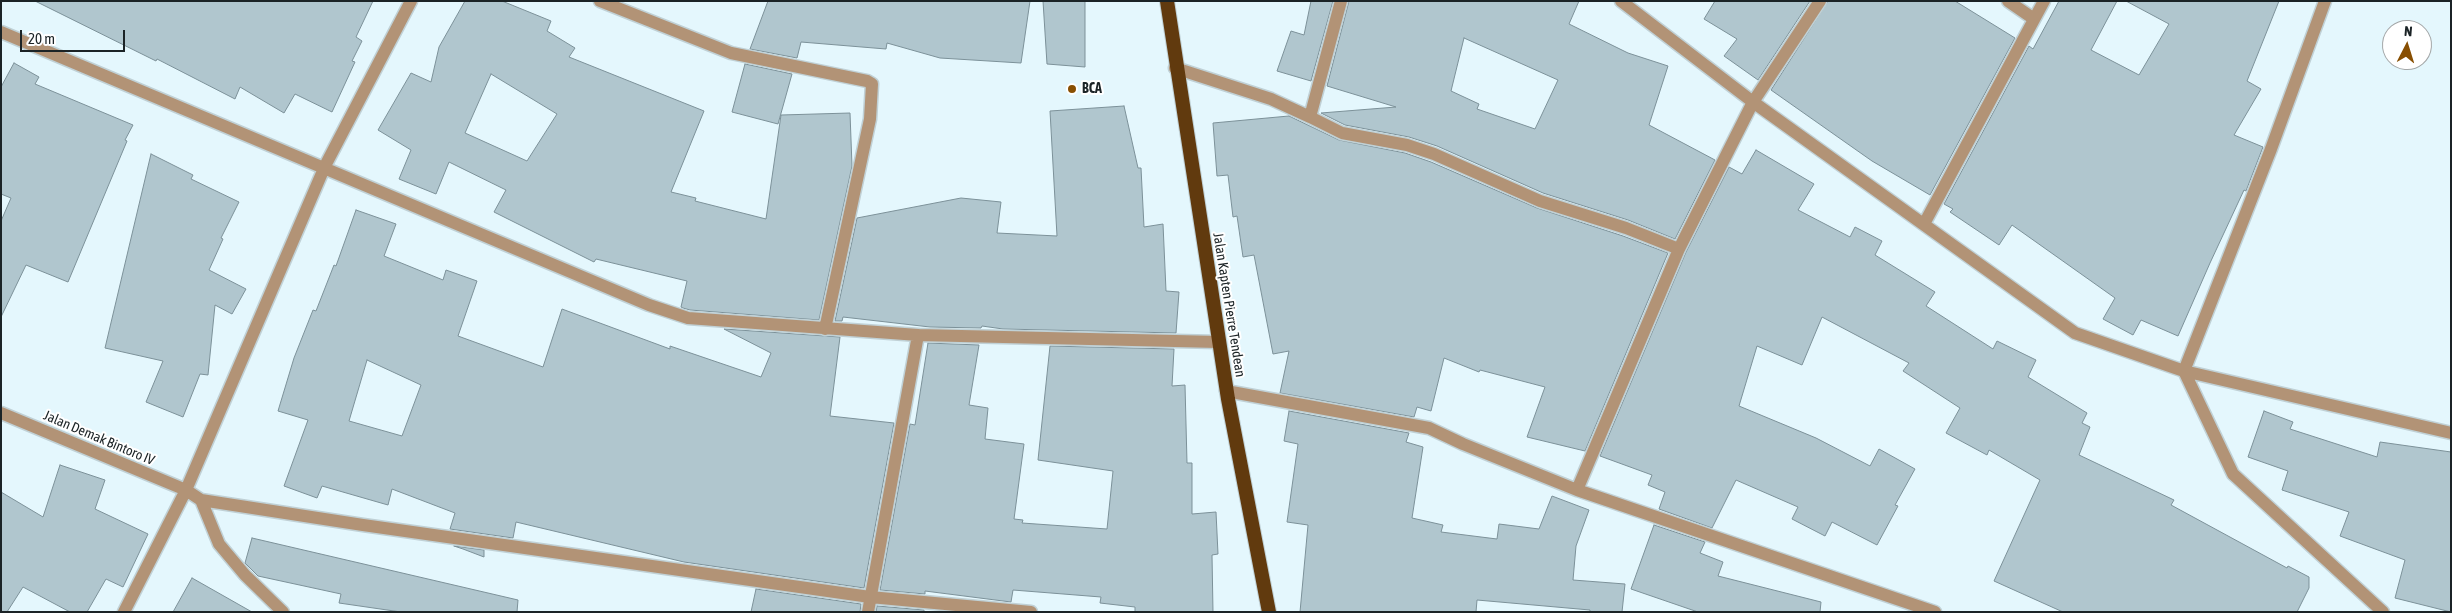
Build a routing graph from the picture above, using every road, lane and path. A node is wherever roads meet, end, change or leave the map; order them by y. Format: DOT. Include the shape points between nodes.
graph roads {
  1 [pos="411,1"];
  2 [pos="600,1"];
  3 [pos="1167,1"];
  4 [pos="1341,1"];
  5 [pos="1621,1"];
  6 [pos="1820,1"];
  7 [pos="2008,1"];
  8 [pos="2044,1"];
  9 [pos="2325,1"];
  10 [pos="2034,19"];
  11 [pos="1,32"];
  12 [pos="1176,68"];
  13 [pos="1753,102"];
  14 [pos="1310,117"];
  15 [pos="325,166"];
  16 [pos="1924,224"];
  17 [pos="1679,249"];
  18 [pos="825,329"];
  19 [pos="918,335"];
  20 [pos="1218,342"];
  21 [pos="2184,371"];
  22 [pos="1226,391"];
  23 [pos="1,413"];
  24 [pos="2451,433"];
  25 [pos="186,490"];
  26 [pos="1577,490"];
  27 [pos="201,500"];
  28 [pos="870,597"];
  29 [pos="124,612"];
  30 [pos="283,612"];
  31 [pos="868,612"];
  32 [pos="1031,612"];
  33 [pos="1269,612"];
  34 [pos="1935,612"];
  35 [pos="2383,612"];
  1 -- 15 [label="street"];
  2 -- 18 [label="street" via="731,53 872,84 870,119"];
  3 -- 12 [label="highway, Jalan Kapten Pierre Tendean"];
  4 -- 14 [label="street"];
  5 -- 13 [label="street"];
  6 -- 13 [label="street"];
  7 -- 10 [label="street"];
  8 -- 10 [label="street"];
  9 -- 21 [label="street"];
  10 -- 16 [label="street"];
  11 -- 15 [label="street"];
  12 -- 14 [label="street" via="1262,96"];
  12 -- 20 [label="highway, Jalan Kapten Pierre Tendean"];
  13 -- 16 [label="street"];
  13 -- 17 [label="street"];
  14 -- 17 [label="street" via="1342,133 1434,154 1540,202 1626,228"];
  15 -- 18 [label="street" via="667,312 714,321"];
  15 -- 25 [label="street"];
  16 -- 21 [label="street" via="2075,333"];
  17 -- 26 [label="street"];
  18 -- 19 [label="street"];
  19 -- 20 [label="street"];
  19 -- 28 [label="street"];
  20 -- 22 [label="highway, Jalan Kapten Pierre Tendean"];
  21 -- 24 [label="street"];
  21 -- 35 [label="street" via="2234,474"];
  22 -- 26 [label="street" via="1429,428"];
  22 -- 33 [label="highway, Jalan Kapten Pierre Tendean"];
  23 -- 25 [label="street, Jalan Demak Bintoro IV"];
  25 -- 27 [label="street, Jalan Demak Bintoro IV"];
  25 -- 29 [label="street"];
  26 -- 34 [label="street"];
  27 -- 28 [label="street" via="362,526"];
  27 -- 30 [label="street" via="219,544 244,575"];
  28 -- 31 [label="street"];
  28 -- 32 [label="street"];
}
